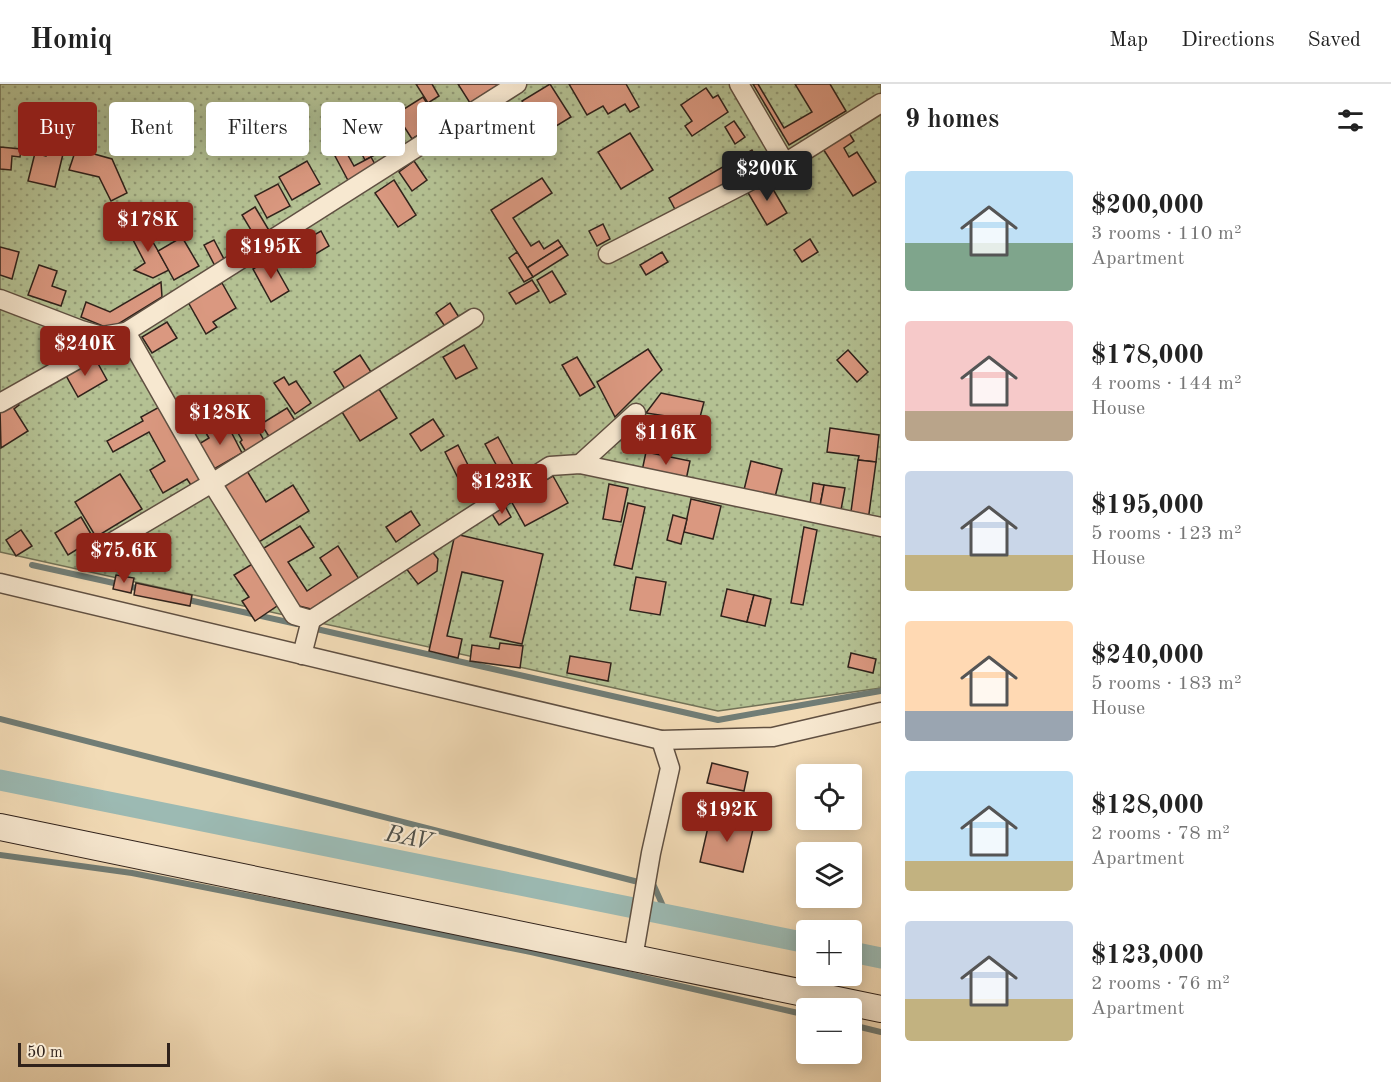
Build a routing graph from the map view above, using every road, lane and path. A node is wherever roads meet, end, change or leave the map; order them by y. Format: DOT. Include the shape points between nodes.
graph roads {
  1 [pos="517,84"];
  2 [pos="739,84"];
  3 [pos="881,104"];
  4 [pos="785,163"];
  5 [pos="608,254"];
  6 [pos="0,299"];
  7 [pos="474,318"];
  8 [pos="126,332"];
  9 [pos="0,403"];
  10 [pos="636,413"];
  11 [pos="580,464"];
  12 [pos="212,483"];
  13 [pos="881,527"];
  14 [pos="109,544"];
  15 [pos="0,583"];
  16 [pos="311,620"];
  17 [pos="302,655"];
  18 [pos="881,712"];
  19 [pos="662,740"];
  20 [pos="0,826"];
  21 [pos="635,946"];
  22 [pos="881,1009"];
  1 -- 8 [label="street"];
  2 -- 4 [label="street"];
  3 -- 4 [label="street"];
  4 -- 5 [label="street"];
  6 -- 8 [label="street" via="102,336"];
  7 -- 12 [label="street"];
  8 -- 9 [label="street"];
  8 -- 12 [label="street"];
  10 -- 11 [label="street"];
  11 -- 13 [label="street"];
  11 -- 16 [label="street" via="550,466"];
  12 -- 14 [label="street"];
  12 -- 16 [label="street" via="294,615"];
  15 -- 17 [label="street"];
  16 -- 17 [label="street"];
  17 -- 19 [label="street"];
  18 -- 19 [label="street" via="773,737"];
  19 -- 21 [label="street" via="670,768"];
  20 -- 21 [label="street"];
  21 -- 22 [label="street"];
}
